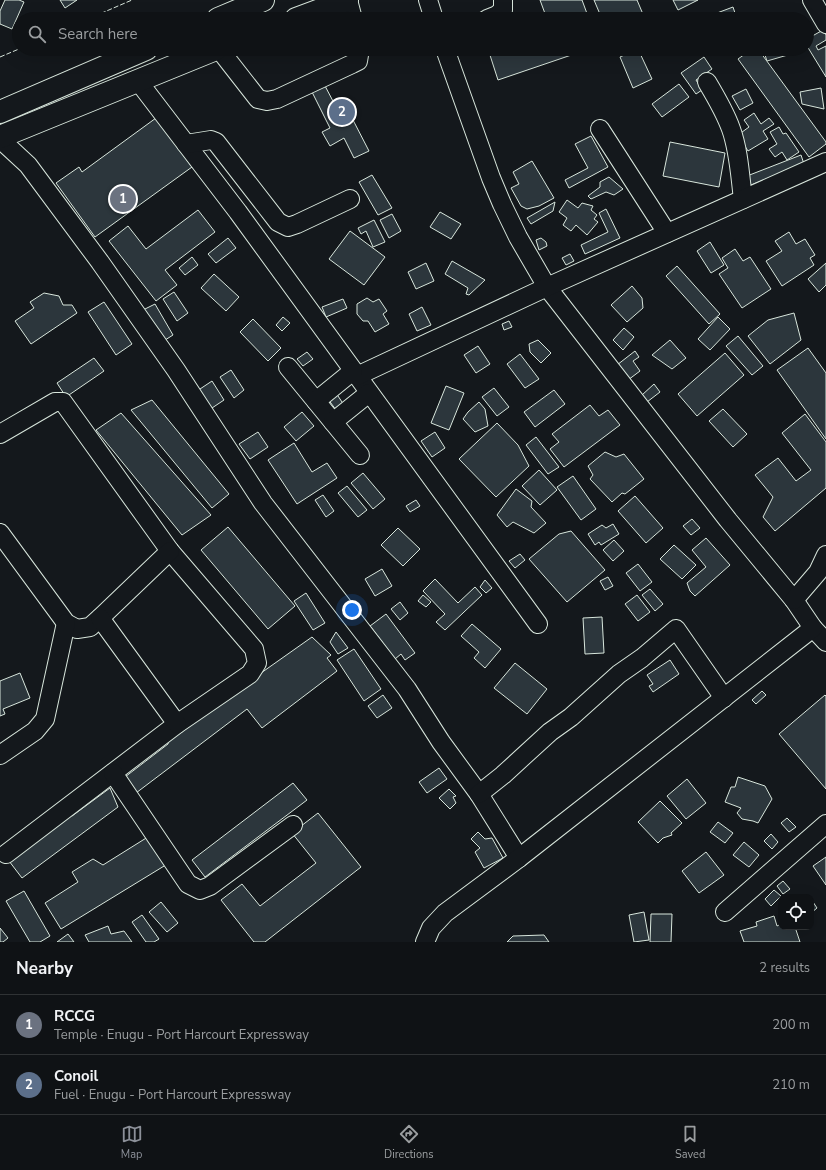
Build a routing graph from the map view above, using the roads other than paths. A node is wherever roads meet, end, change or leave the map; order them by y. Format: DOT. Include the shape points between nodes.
graph roads {
  1 [pos="263,0"];
  2 [pos="348,0"];
  3 [pos="428,0"];
  4 [pos="503,0"];
  5 [pos="812,0"];
  6 [pos="235,12"];
  7 [pos="315,12"];
  8 [pos="351,12"];
  9 [pos="432,12"];
  10 [pos="501,12"];
  11 [pos="826,22"];
  12 [pos="130,56"];
  13 [pos="200,56"];
  14 [pos="223,56"];
  15 [pos="359,56"];
  16 [pos="447,56"];
  17 [pos="138,81"];
  18 [pos="707,82"];
  19 [pos="0,112"];
  20 [pos="600,129"];
  21 [pos="0,138"];
  22 [pos="186,144"];
  23 [pos="826,162"];
  24 [pos="350,199"];
  25 [pos="743,199"];
  26 [pos="667,233"];
  27 [pos="547,287"];
  28 [pos="288,367"];
  29 [pos="355,374"];
  30 [pos="369,393"];
  31 [pos="316,401"];
  32 [pos="333,422"];
  33 [pos="0,434"];
  34 [pos="360,455"];
  35 [pos="0,533"];
  36 [pos="170,551"];
  37 [pos="826,555"];
  38 [pos="794,600"];
  39 [pos="100,618"];
  40 [pos="66,623"];
  41 [pos="538,624"];
  42 [pos="813,628"];
  43 [pos="826,642"];
  44 [pos="724,698"];
  45 [pos="177,724"];
  46 [pos="0,755"];
  47 [pos="113,773"];
  48 [pos="480,794"];
  49 [pos="826,824"];
  50 [pos="293,825"];
  51 [pos="6,854"];
  52 [pos="519,858"];
  53 [pos="725,912"];
  54 [pos="425,942"];
  1 -- 6 [label="highway"];
  2 -- 7 [label="highway"];
  2 -- 8 [label="street"];
  3 -- 9 [label="street"];
  4 -- 10 [label="street"];
  5 -- 11 [label="street"];
  12 -- 19 [label="highway"];
  13 -- 17 [label="highway"];
  14 -- 15 [label="street" via="258,99 267,101 277,99 352,64 358,61"];
  16 -- 27 [label="street" via="502,204"];
  17 -- 21 [label="highway"];
  17 -- 22 [label="street"];
  18 -- 25 [label="street" via="723,109 731,130"];
  20 -- 26 [label="street"];
  21 -- 48 [label="street" via="28,165 100,262 176,370 263,503 407,689 441,742"];
  22 -- 24 [label="street" via="211,140 216,142 278,222 288,227"];
  22 -- 29 [label="street"];
  23 -- 25 [label="street"];
  25 -- 26 [label="street"];
  26 -- 27 [label="street"];
  27 -- 29 [label="street"];
  27 -- 38 [label="street" via="728,520"];
  28 -- 31 [label="street"];
  29 -- 30 [label="street"];
  29 -- 31 [label="street"];
  30 -- 32 [label="street"];
  30 -- 41 [label="street"];
  31 -- 32 [label="street"];
  32 -- 34 [label="street"];
  33 -- 36 [label="street" via="55,402 63,402"];
  35 -- 40 [label="street"];
  36 -- 39 [label="street"];
  36 -- 45 [label="street" via="254,649 257,663 250,674"];
  37 -- 38 [label="street" via="818,572"];
  38 -- 42 [label="street"];
  39 -- 40 [label="street" via="90,626 77,629"];
  39 -- 45 [label="street"];
  40 -- 46 [label="street" via="45,719 35,731"];
  42 -- 43 [label="street"];
  42 -- 44 [label="street"];
  44 -- 48 [label="street" via="676,629 619,674 572,717 550,732"];
  44 -- 52 [label="street"];
  45 -- 47 [label="street"];
  47 -- 50 [label="street" via="188,884 200,890 210,886"];
  47 -- 51 [label="street"];
  48 -- 52 [label="street"];
  49 -- 53 [label="street"];
  52 -- 54 [label="street" via="445,913 431,928"];
}
